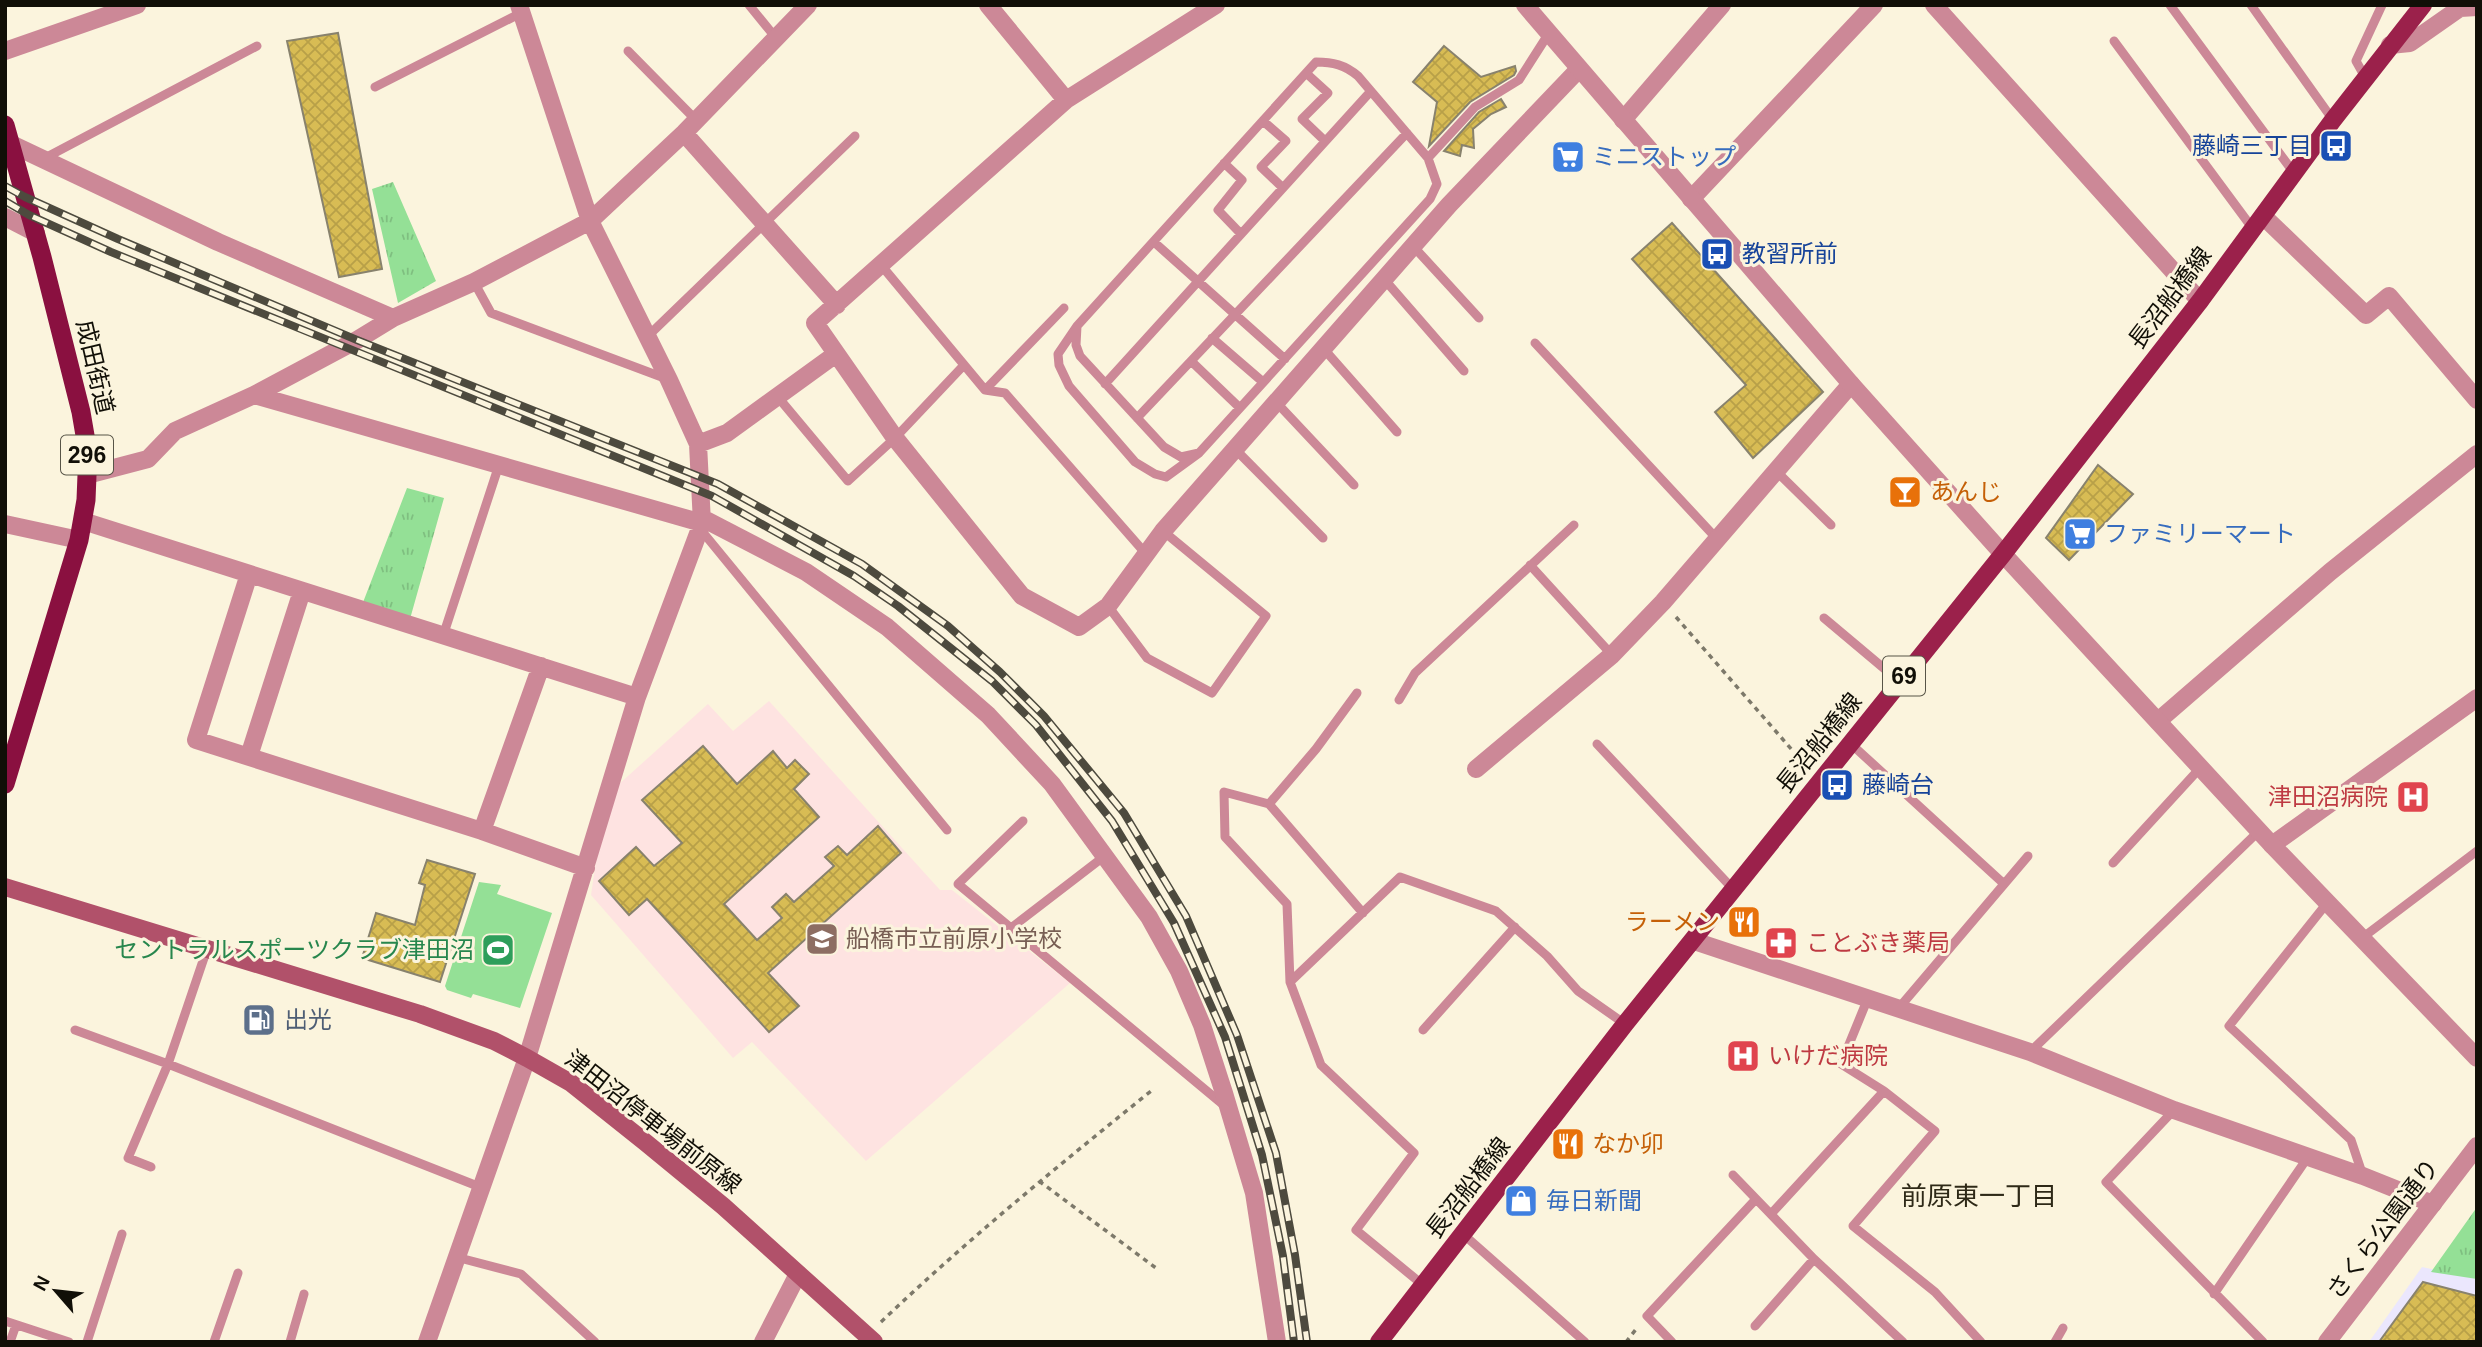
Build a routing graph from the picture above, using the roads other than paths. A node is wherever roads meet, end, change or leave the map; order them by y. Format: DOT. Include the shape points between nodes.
graph roads {
  1 [pos="137,5"];
  2 [pos="749,5"];
  3 [pos="808,5"];
  4 [pos="988,5"];
  5 [pos="1216,5"];
  6 [pos="1525,5"];
  7 [pos="1722,5"];
  8 [pos="1874,5"];
  9 [pos="1934,5"];
  10 [pos="2170,5"];
  11 [pos="2251,5"];
  12 [pos="2382,5"];
  13 [pos="2423,5"];
  14 [pos="2477,7"];
  15 [pos="520,9"];
  16 [pos="97,12"];
  17 [pos="1549,33"];
  18 [pos="776,38"];
  19 [pos="2114,41"];
  20 [pos="2389,45"];
  21 [pos="257,46"];
  22 [pos="5,51"];
  23 [pos="628,51"];
  24 [pos="1579,69"];
  25 [pos="1306,73"];
  26 [pos="2365,77"];
  27 [pos="375,87"];
  28 [pos="1371,91"];
  29 [pos="1066,100"];
  30 [pos="1623,120"];
  31 [pos="2333,120"];
  32 [pos="1263,121"];
  33 [pos="5,125"];
  34 [pos="690,126"];
  35 [pos="1407,133"];
  36 [pos="855,136"];
  37 [pos="1325,141"];
  38 [pos="11,144"];
  39 [pos="1428,158"];
  40 [pos="44,159"];
  41 [pos="1224,163"];
  42 [pos="2294,173"];
  43 [pos="1283,188"];
  44 [pos="1691,199"];
  45 [pos="5,217"];
  46 [pos="590,221"];
  47 [pos="2258,222"];
  48 [pos="764,223"];
  49 [pos="36,233"];
  50 [pos="1241,234"];
  51 [pos="1154,242"];
  52 [pos="1413,246"];
  53 [pos="881,265"];
  54 [pos="1384,279"];
  55 [pos="474,282"];
  56 [pos="1198,282"];
  57 [pos="2200,301"];
  58 [pos="837,304"];
  59 [pos="1064,308"];
  60 [pos="1235,315"];
  61 [pos="393,318"];
  62 [pos="1479,318"];
  63 [pos="1077,326"];
  64 [pos="648,336"];
  65 [pos="1212,338"];
  66 [pos="1535,343"];
  67 [pos="1323,348"];
  68 [pos="836,354"];
  69 [pos="1284,359"];
  70 [pos="1191,361"];
  71 [pos="964,365"];
  72 [pos="1464,371"];
  73 [pos="669,380"];
  74 [pos="1263,382"];
  75 [pos="1105,384"];
  76 [pos="1851,384"];
  77 [pos="2473,389"];
  78 [pos="985,390"];
  79 [pos="254,395"];
  80 [pos="777,396"];
  81 [pos="1276,402"];
  82 [pos="1240,408"];
  83 [pos="1137,418"];
  84 [pos="1397,432"];
  85 [pos="895,438"];
  86 [pos="698,444"];
  87 [pos="1235,449"];
  88 [pos="1199,453"];
  89 [pos="2477,454"];
  90 [pos="499,465"];
  91 [pos="1775,470"];
  92 [pos="87,475"];
  93 [pos="1354,485"];
  94 [pos="5,524"];
  95 [pos="702,524"];
  96 [pos="1574,524"];
  97 [pos="1831,525"];
  98 [pos="81,531"];
  99 [pos="1163,531"];
  100 [pos="1323,538"];
  101 [pos="1717,539"];
  102 [pos="1146,554"];
  103 [pos="2003,554"];
  104 [pos="1530,565"];
  105 [pos="249,574"];
  106 [pos="302,591"];
  107 [pos="1108,607"];
  108 [pos="1824,618"];
  109 [pos="443,636"];
  110 [pos="1612,654"];
  111 [pos="541,666"];
  112 [pos="1899,681"];
  113 [pos="1357,693"];
  114 [pos="637,697"];
  115 [pos="2477,698"];
  116 [pos="1399,701"];
  117 [pos="2158,721"];
  118 [pos="1850,743"];
  119 [pos="1597,744"];
  120 [pos="249,757"];
  121 [pos="2201,767"];
  122 [pos="1476,769"];
  123 [pos="5,784"];
  124 [pos="1269,804"];
  125 [pos="1023,821"];
  126 [pos="947,830"];
  127 [pos="482,831"];
  128 [pos="2259,831"];
  129 [pos="2272,845"];
  130 [pos="2477,851"];
  131 [pos="1105,855"];
  132 [pos="2028,856"];
  133 [pos="2113,863"];
  134 [pos="586,868"];
  135 [pos="2003,883"];
  136 [pos="5,887"];
  137 [pos="1733,889"];
  138 [pos="2327,904"];
  139 [pos="1363,913"];
  140 [pos="1515,927"];
  141 [pos="1011,928"];
  142 [pos="2362,938"];
  143 [pos="1694,941"];
  144 [pos="206,949"];
  145 [pos="1290,982"];
  146 [pos="1868,998"];
  147 [pos="1898,1009"];
  148 [pos="1625,1024"];
  149 [pos="75,1030"];
  150 [pos="1423,1030"];
  151 [pos="2030,1052"];
  152 [pos="527,1058"];
  153 [pos="2477,1058"];
  154 [pos="168,1064"];
  155 [pos="1884,1091"];
  156 [pos="1228,1109"];
  157 [pos="2174,1110"];
  158 [pos="2477,1146"];
  159 [pos="2308,1157"];
  160 [pos="150,1167"];
  161 [pos="1733,1175"];
  162 [pos="2363,1176"];
  163 [pos="480,1187"];
  164 [pos="1756,1199"];
  165 [pos="2433,1204"];
  166 [pos="1771,1214"];
  167 [pos="122,1234"];
  168 [pos="1463,1234"];
  169 [pos="456,1257"];
  170 [pos="1814,1259"];
  171 [pos="238,1273"];
  172 [pos="798,1274"];
  173 [pos="1423,1285"];
  174 [pos="304,1294"];
  175 [pos="2214,1294"];
  176 [pos="5,1321"];
  177 [pos="16,1325"];
  178 [pos="1755,1326"];
  179 [pos="2063,1328"];
  180 [pos="871,1338"];
  181 [pos="9,1342"];
  182 [pos="69,1342"];
  183 [pos="87,1342"];
  184 [pos="214,1342"];
  185 [pos="290,1342"];
  186 [pos="427,1342"];
  187 [pos="595,1342"];
  188 [pos="763,1342"];
  189 [pos="1277,1342"];
  190 [pos="1379,1342"];
  191 [pos="1585,1342"];
  192 [pos="1672,1342"];
  193 [pos="1903,1342"];
  194 [pos="1981,1342"];
  195 [pos="2055,1342"];
  196 [pos="2263,1342"];
  197 [pos="2327,1342"];
  1 -- 16 [label="street"];
  2 -- 18 [label="lane"];
  3 -- 18 [label="street"];
  4 -- 29 [label="street"];
  5 -- 29 [label="street"];
  6 -- 17 [label="street"];
  7 -- 30 [label="street"];
  8 -- 44 [label="street"];
  9 -- 57 [label="street"];
  10 -- 42 [label="lane"];
  11 -- 31 [label="lane"];
  12 -- 26 [label="lane" via="2356,61"];
  13 -- 20 [label="main road, 長沼船橋線 / 69"];
  14 -- 20 [label="street" via="2460,8 2410,43"];
  15 -- 27 [label="lane"];
  15 -- 46 [label="street"];
  16 -- 22 [label="street"];
  17 -- 24 [label="street"];
  17 -- 39 [label="lane" via="1520,80 1475,107"];
  18 -- 34 [label="street"];
  19 -- 47 [label="lane"];
  20 -- 26 [label="main road, 長沼船橋線 / 69"];
  21 -- 40 [label="lane"];
  23 -- 34 [label="lane"];
  24 -- 30 [label="street"];
  24 -- 52 [label="street"];
  25 -- 28 [label="lane" via="1316,62 1332,62 1348,67"];
  25 -- 32 [label="lane"];
  25 -- 37 [label="lane" via="1328,93 1302,119"];
  26 -- 31 [label="main road, 長沼船橋線 / 69"];
  28 -- 35 [label="lane"];
  28 -- 37 [label="lane"];
  29 -- 53 [label="street"];
  30 -- 44 [label="street"];
  31 -- 42 [label="main road, 長沼船橋線 / 69"];
  32 -- 41 [label="lane"];
  32 -- 43 [label="lane" via="1286,141 1261,167"];
  33 -- 38 [label="highway, 成田街道 / 296"];
  34 -- 46 [label="street"];
  34 -- 48 [label="street"];
  35 -- 39 [label="lane"];
  35 -- 60 [label="lane"];
  36 -- 48 [label="lane"];
  37 -- 43 [label="lane"];
  38 -- 40 [label="street"];
  38 -- 49 [label="highway, 成田街道 / 296"];
  39 -- 69 [label="lane" via="1437,184 1430,198"];
  40 -- 61 [label="street"];
  41 -- 50 [label="lane" via="1242,180 1219,210"];
  41 -- 51 [label="lane"];
  42 -- 47 [label="main road, 長沼船橋線 / 69"];
  43 -- 50 [label="lane"];
  44 -- 76 [label="street"];
  45 -- 49 [label="street"];
  46 -- 55 [label="street"];
  46 -- 64 [label="street"];
  47 -- 57 [label="main road, 長沼船橋線 / 69"];
  47 -- 77 [label="street" via="2366,315 2389,296"];
  48 -- 58 [label="street"];
  48 -- 64 [label="lane"];
  49 -- 92 [label="highway, 成田街道 / 296" via="79,400"];
  50 -- 56 [label="lane"];
  51 -- 56 [label="lane"];
  51 -- 63 [label="lane"];
  52 -- 54 [label="street"];
  52 -- 62 [label="lane"];
  53 -- 58 [label="street"];
  53 -- 71 [label="lane"];
  54 -- 67 [label="street"];
  54 -- 72 [label="lane"];
  55 -- 61 [label="street"];
  55 -- 73 [label="lane" via="491,313"];
  56 -- 60 [label="lane"];
  56 -- 75 [label="lane"];
  57 -- 103 [label="main road, 長沼船橋線 / 69"];
  58 -- 68 [label="street" via="815,323"];
  59 -- 78 [label="lane"];
  60 -- 65 [label="lane"];
  60 -- 69 [label="lane"];
  61 -- 79 [label="street"];
  63 -- 75 [label="lane" via="1080,356"];
  63 -- 88 [label="lane" via="1058,354 1059,365 1069,386 1135,462 1166,477"];
  64 -- 73 [label="street"];
  65 -- 70 [label="lane"];
  65 -- 74 [label="lane"];
  66 -- 101 [label="lane"];
  67 -- 81 [label="street"];
  67 -- 84 [label="lane"];
  68 -- 80 [label="street"];
  68 -- 85 [label="street"];
  69 -- 74 [label="lane"];
  70 -- 82 [label="lane"];
  70 -- 83 [label="lane"];
  71 -- 78 [label="lane"];
  71 -- 85 [label="lane"];
  73 -- 86 [label="street"];
  74 -- 82 [label="lane"];
  75 -- 83 [label="lane"];
  76 -- 91 [label="street"];
  76 -- 103 [label="street"];
  78 -- 102 [label="lane" via="1005,393"];
  79 -- 90 [label="street"];
  79 -- 92 [label="street" via="175,431 148,458"];
  80 -- 85 [label="lane" via="848,481"];
  80 -- 86 [label="street" via="727,433"];
  81 -- 87 [label="street"];
  81 -- 93 [label="lane"];
  82 -- 88 [label="lane"];
  83 -- 88 [label="lane" via="1164,447 1181,457"];
  85 -- 107 [label="street" via="1022,596 1079,627"];
  86 -- 95 [label="street"];
  87 -- 99 [label="street"];
  87 -- 100 [label="lane"];
  89 -- 117 [label="street" via="2330,572"];
  90 -- 95 [label="street"];
  90 -- 109 [label="lane"];
  91 -- 97 [label="lane"];
  91 -- 101 [label="street"];
  92 -- 98 [label="highway, 成田街道 / 296"];
  94 -- 98 [label="street"];
  95 -- 114 [label="street"];
  95 -- 126 [label="lane"];
  95 -- 131 [label="street" via="806,572 887,627 988,715 1052,783"];
  96 -- 104 [label="lane"];
  98 -- 105 [label="street"];
  98 -- 123 [label="highway, 成田街道 / 296"];
  99 -- 102 [label="street"];
  99 -- 107 [label="lane" via="1266,616 1212,693 1147,658"];
  101 -- 110 [label="street"];
  102 -- 107 [label="street"];
  103 -- 112 [label="main road, 長沼船橋線 / 69"];
  103 -- 117 [label="street"];
  104 -- 110 [label="lane"];
  104 -- 116 [label="lane" via="1415,673"];
  105 -- 106 [label="street"];
  105 -- 120 [label="street" via="196,740"];
  106 -- 109 [label="street"];
  106 -- 120 [label="street"];
  108 -- 112 [label="lane"];
  109 -- 111 [label="street"];
  110 -- 122 [label="street"];
  111 -- 114 [label="street"];
  111 -- 127 [label="street"];
  112 -- 118 [label="main road, 長沼船橋線 / 69"];
  113 -- 124 [label="lane"];
  114 -- 134 [label="street"];
  115 -- 129 [label="street"];
  117 -- 121 [label="street"];
  118 -- 135 [label="lane"];
  118 -- 137 [label="main road, 長沼船橋線 / 69"];
  119 -- 137 [label="lane"];
  120 -- 127 [label="street"];
  121 -- 128 [label="street"];
  121 -- 133 [label="lane"];
  124 -- 139 [label="lane"];
  124 -- 145 [label="lane" via="1224,792 1225,837 1287,904"];
  125 -- 141 [label="lane" via="958,884"];
  127 -- 134 [label="street"];
  128 -- 129 [label="street"];
  128 -- 151 [label="lane"];
  129 -- 138 [label="street"];
  130 -- 142 [label="lane"];
  131 -- 141 [label="lane"];
  131 -- 156 [label="street" via="1149,917 1178,971 1202,1025"];
  132 -- 135 [label="lane"];
  134 -- 152 [label="street"];
  135 -- 147 [label="lane"];
  136 -- 144 [label="main road, 津田沼停車場前原線"];
  137 -- 143 [label="main road, 長沼船橋線 / 69"];
  138 -- 142 [label="street"];
  138 -- 162 [label="lane" via="2229,1026 2351,1140"];
  139 -- 140 [label="lane" via="1400,877 1496,911"];
  139 -- 145 [label="lane"];
  140 -- 148 [label="lane" via="1578,991"];
  140 -- 150 [label="lane"];
  141 -- 156 [label="lane"];
  142 -- 153 [label="street"];
  143 -- 146 [label="street"];
  143 -- 148 [label="main road, 長沼船橋線 / 69"];
  144 -- 152 [label="main road, 津田沼停車場前原線" via="419,1014"];
  144 -- 154 [label="lane"];
  145 -- 173 [label="lane" via="1321,1065 1414,1153 1356,1230"];
  146 -- 147 [label="street"];
  146 -- 155 [label="lane" via="1841,1064"];
  147 -- 151 [label="street"];
  148 -- 168 [label="main road, 長沼船橋線 / 69"];
  149 -- 154 [label="lane"];
  151 -- 157 [label="street"];
  152 -- 163 [label="street"];
  152 -- 172 [label="main road, 津田沼停車場前原線" via="571,1083 608,1112"];
  154 -- 160 [label="lane" via="128,1158"];
  154 -- 163 [label="lane"];
  155 -- 166 [label="lane"];
  155 -- 194 [label="lane" via="1935,1131 1853,1226 1935,1292"];
  156 -- 189 [label="street" via="1254,1193"];
  157 -- 159 [label="street"];
  157 -- 175 [label="lane" via="2106,1182"];
  158 -- 165 [label="street, さくら公園通り"];
  159 -- 162 [label="street"];
  159 -- 175 [label="lane"];
  161 -- 164 [label="lane"];
  162 -- 165 [label="street"];
  163 -- 169 [label="street"];
  164 -- 166 [label="lane"];
  164 -- 192 [label="lane" via="1647,1316"];
  165 -- 197 [label="street, さくら公園通り"];
  166 -- 170 [label="lane"];
  167 -- 183 [label="lane"];
  168 -- 173 [label="main road, 長沼船橋線 / 69"];
  168 -- 191 [label="lane"];
  169 -- 186 [label="street"];
  169 -- 187 [label="lane" via="521,1274"];
  170 -- 178 [label="lane"];
  170 -- 193 [label="lane"];
  171 -- 184 [label="lane"];
  172 -- 180 [label="main road, 津田沼停車場前原線"];
  172 -- 188 [label="street"];
  173 -- 190 [label="main road, 長沼船橋線 / 69"];
  174 -- 185 [label="lane"];
  175 -- 196 [label="lane"];
  176 -- 177 [label="lane"];
  177 -- 181 [label="lane"];
  177 -- 182 [label="lane"];
  179 -- 195 [label="lane"];
}
